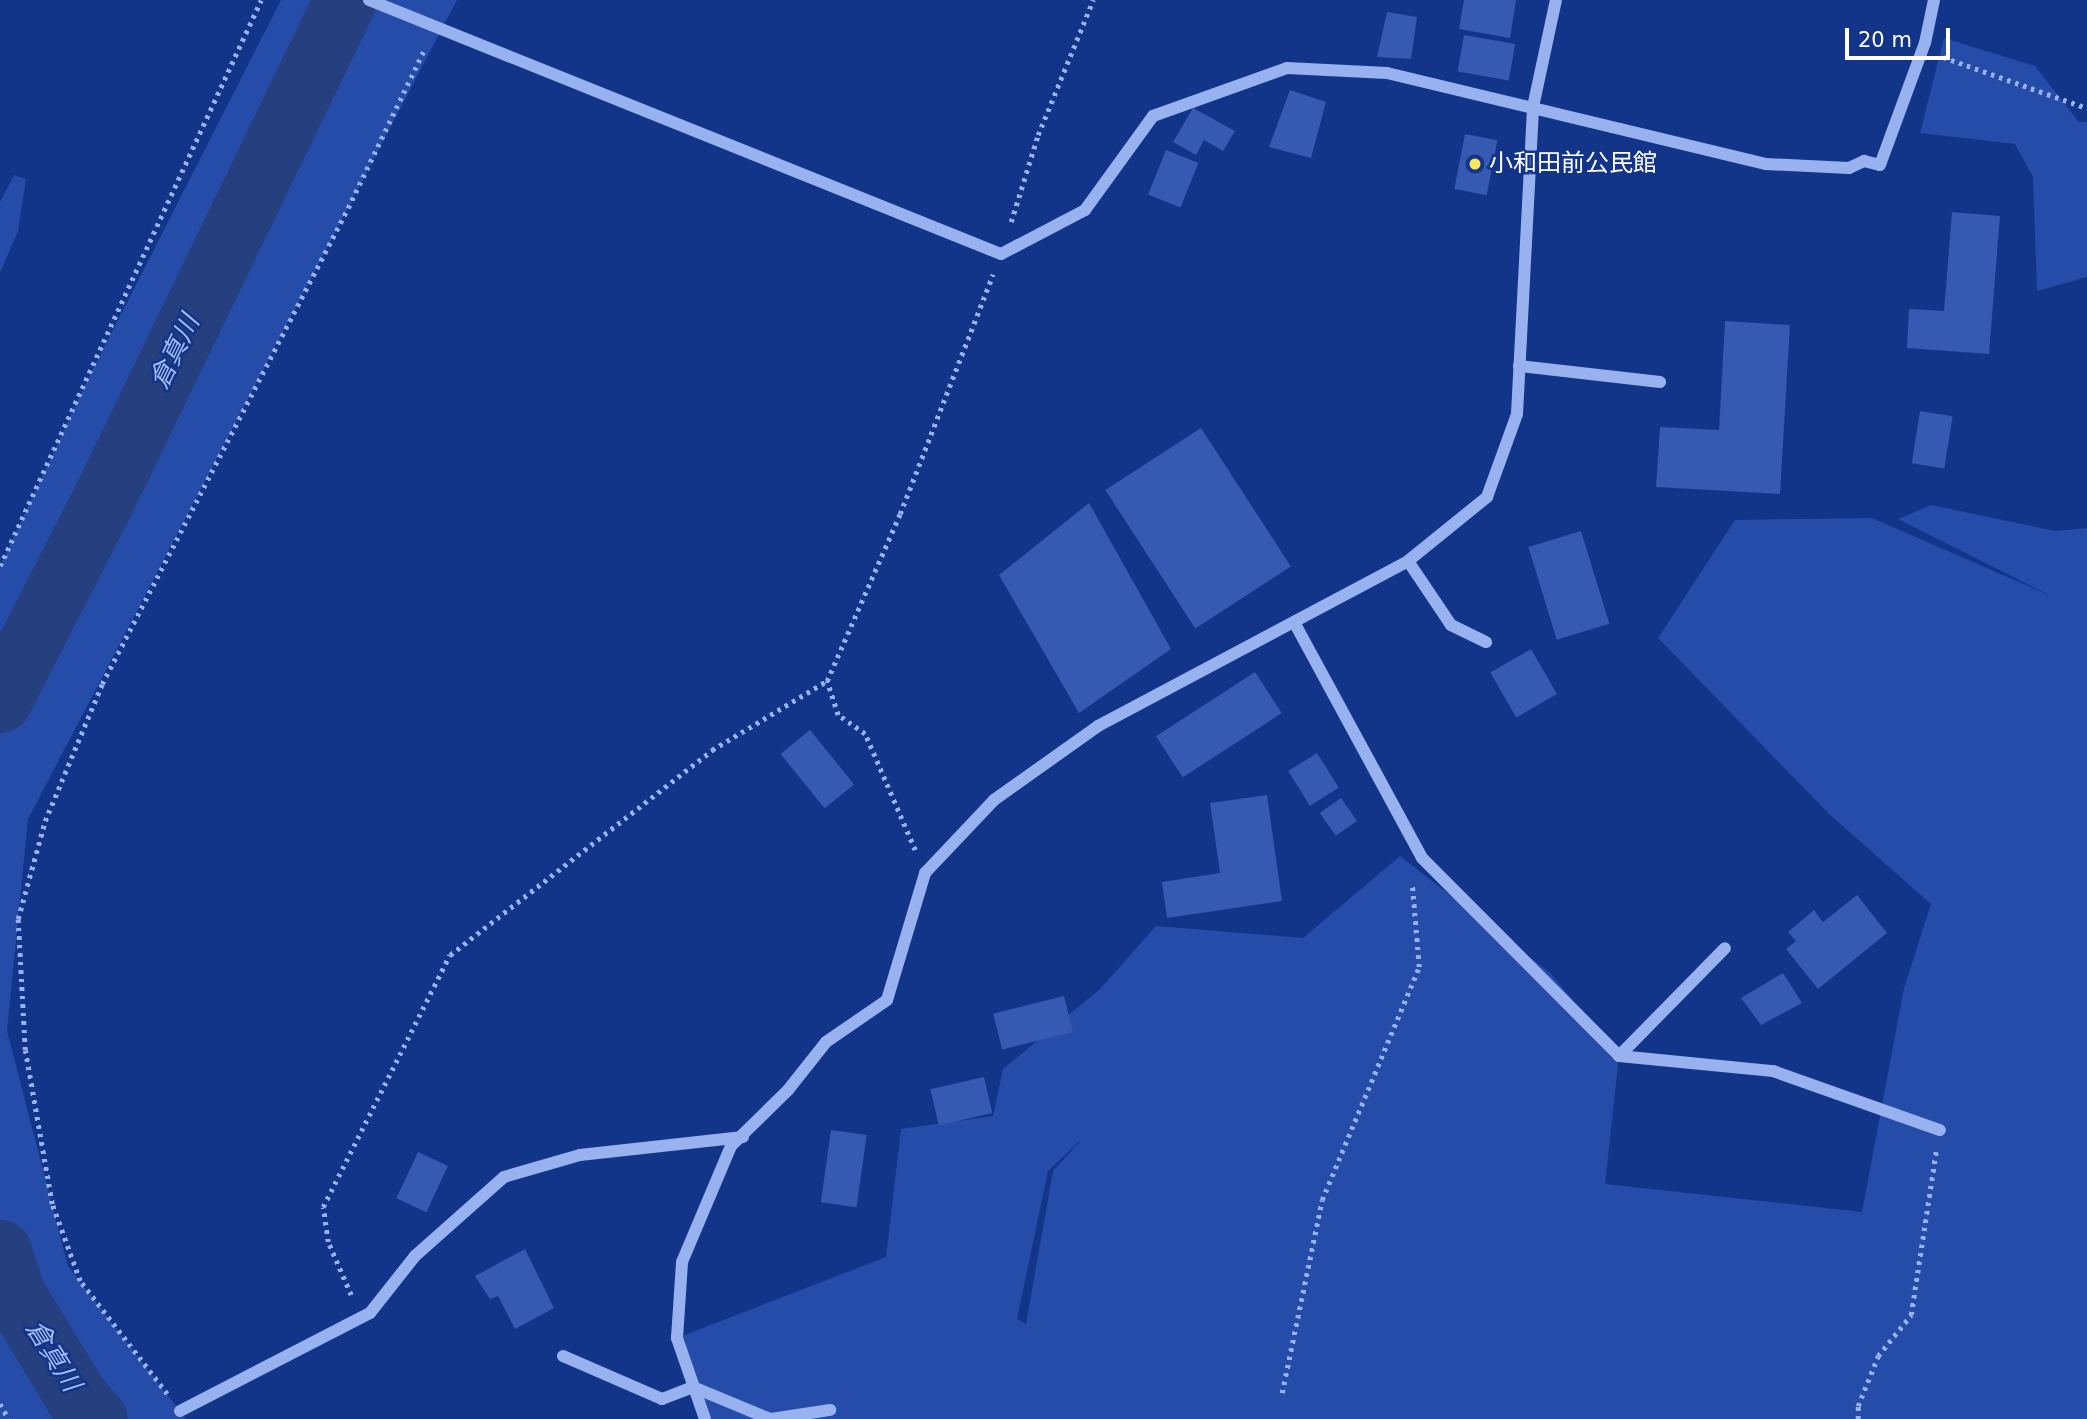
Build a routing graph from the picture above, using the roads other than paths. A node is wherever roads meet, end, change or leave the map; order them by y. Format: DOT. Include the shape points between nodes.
graph roads {
  1 [pos="369,0"];
  2 [pos="1556,0"];
  3 [pos="1934,0"];
  4 [pos="1533,107"];
  5 [pos="1519,366"];
  6 [pos="1660,382"];
  7 [pos="1408,561"];
  8 [pos="1294,622"];
  9 [pos="1486,642"];
  10 [pos="1725,948"];
  11 [pos="1619,1056"];
  12 [pos="1940,1130"];
  13 [pos="744,1137"];
  14 [pos="564,1356"];
  15 [pos="693,1387"];
  16 [pos="830,1410"];
  17 [pos="180,1411"];
  18 [pos="705,1419"];
  19 [pos="770,1419"];
  1 -- 4 [label="street" via="900,218 1001,254 1085,210 1153,116 1287,68 1387,73"];
  2 -- 4 [label="street"];
  3 -- 4 [label="street" via="1922,50 1880,165 1864,161 1849,168 1766,164"];
  4 -- 5 [label="street"];
  5 -- 6 [label="street"];
  5 -- 7 [label="street" via="1517,414 1487,497"];
  7 -- 8 [label="street"];
  7 -- 9 [label="street" via="1451,625"];
  8 -- 11 [label="street" via="1422,858"];
  8 -- 13 [label="street" via="1098,726 994,800 925,873 887,1000 826,1042"];
  10 -- 11 [label="street"];
  11 -- 12 [label="street" via="1773,1070"];
  13 -- 15 [label="street" via="731,1146 682,1262 677,1338"];
  13 -- 17 [label="street" via="580,1156 504,1177 415,1256 370,1313"];
  14 -- 15 [label="street" via="662,1399"];
  15 -- 18 [label="street"];
  15 -- 19 [label="street"];
  16 -- 19 [label="street"];
}
